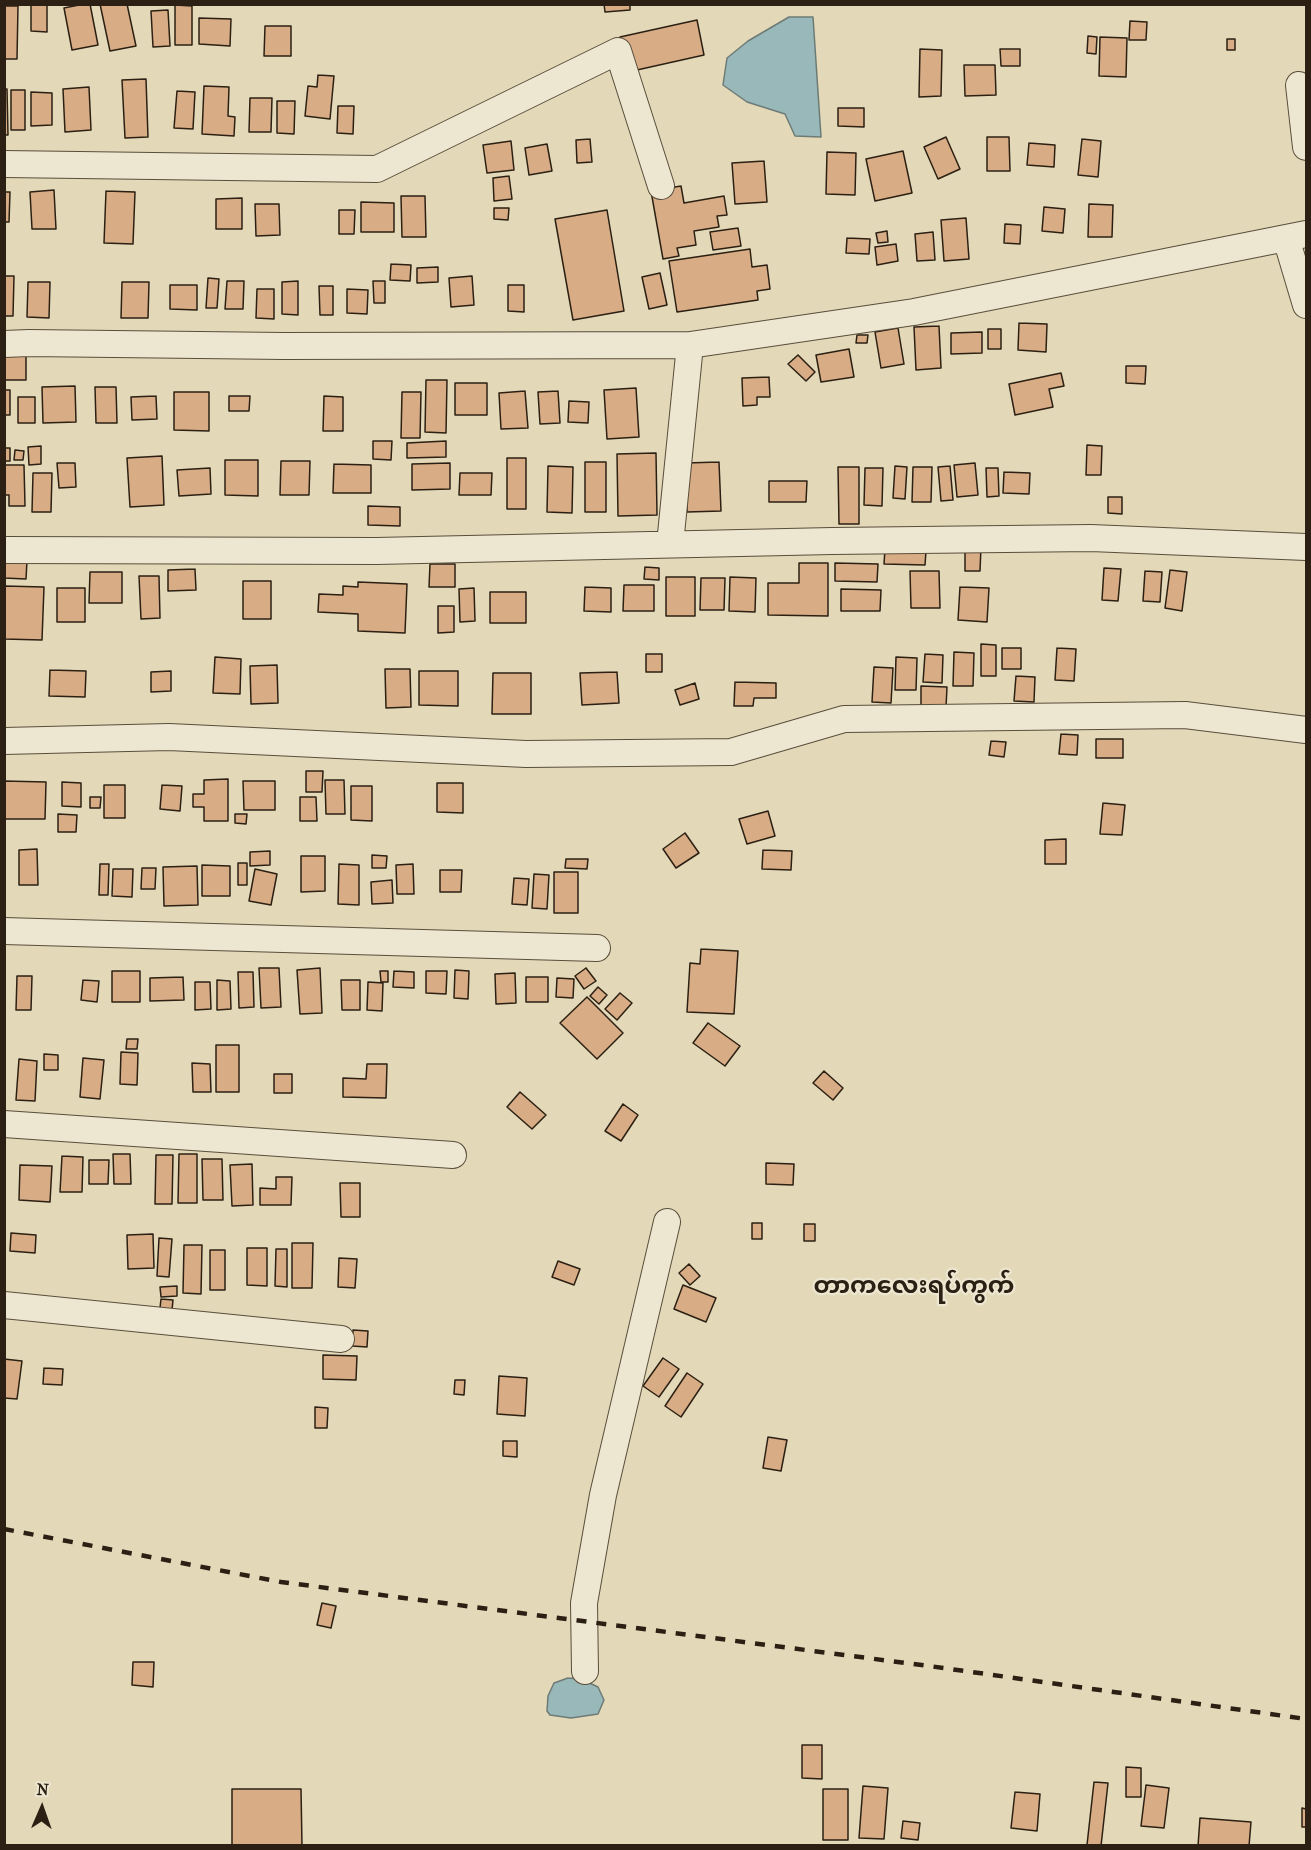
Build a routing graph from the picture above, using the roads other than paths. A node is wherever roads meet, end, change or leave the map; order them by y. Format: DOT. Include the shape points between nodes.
graph roads {
  1 [pos="1299,85"];
  2 [pos="1306,147"];
  3 [pos="4,164"];
  4 [pos="661,186"];
  5 [pos="1297,236"];
  6 [pos="1306,305"];
  7 [pos="4,344"];
  8 [pos="690,345"];
  9 [pos="670,544"];
  10 [pos="1306,547"];
  11 [pos="4,550"];
  12 [pos="1306,730"];
  13 [pos="4,741"];
  14 [pos="4,932"];
  15 [pos="597,948"];
  16 [pos="4,1124"];
  17 [pos="453,1155"];
  18 [pos="667,1222"];
  19 [pos="4,1305"];
  20 [pos="342,1340"];
  21 [pos="585,1671"];
  1 -- 2 [label="street"];
  3 -- 4 [label="street" via="377,169 618,51"];
  5 -- 6 [label="street"];
  5 -- 8 [label="street" via="914,312"];
  7 -- 8 [label="street"];
  8 -- 9 [label="street"];
  9 -- 10 [label="street" via="1091,538"];
  9 -- 11 [label="street" via="376,550"];
  12 -- 13 [label="street" via="1185,715 844,719 731,752 526,754 170,737"];
  14 -- 15 [label="street"];
  16 -- 17 [label="street"];
  18 -- 21 [label="street" via="603,1495 584,1603"];
  19 -- 20 [label="street"];
}
